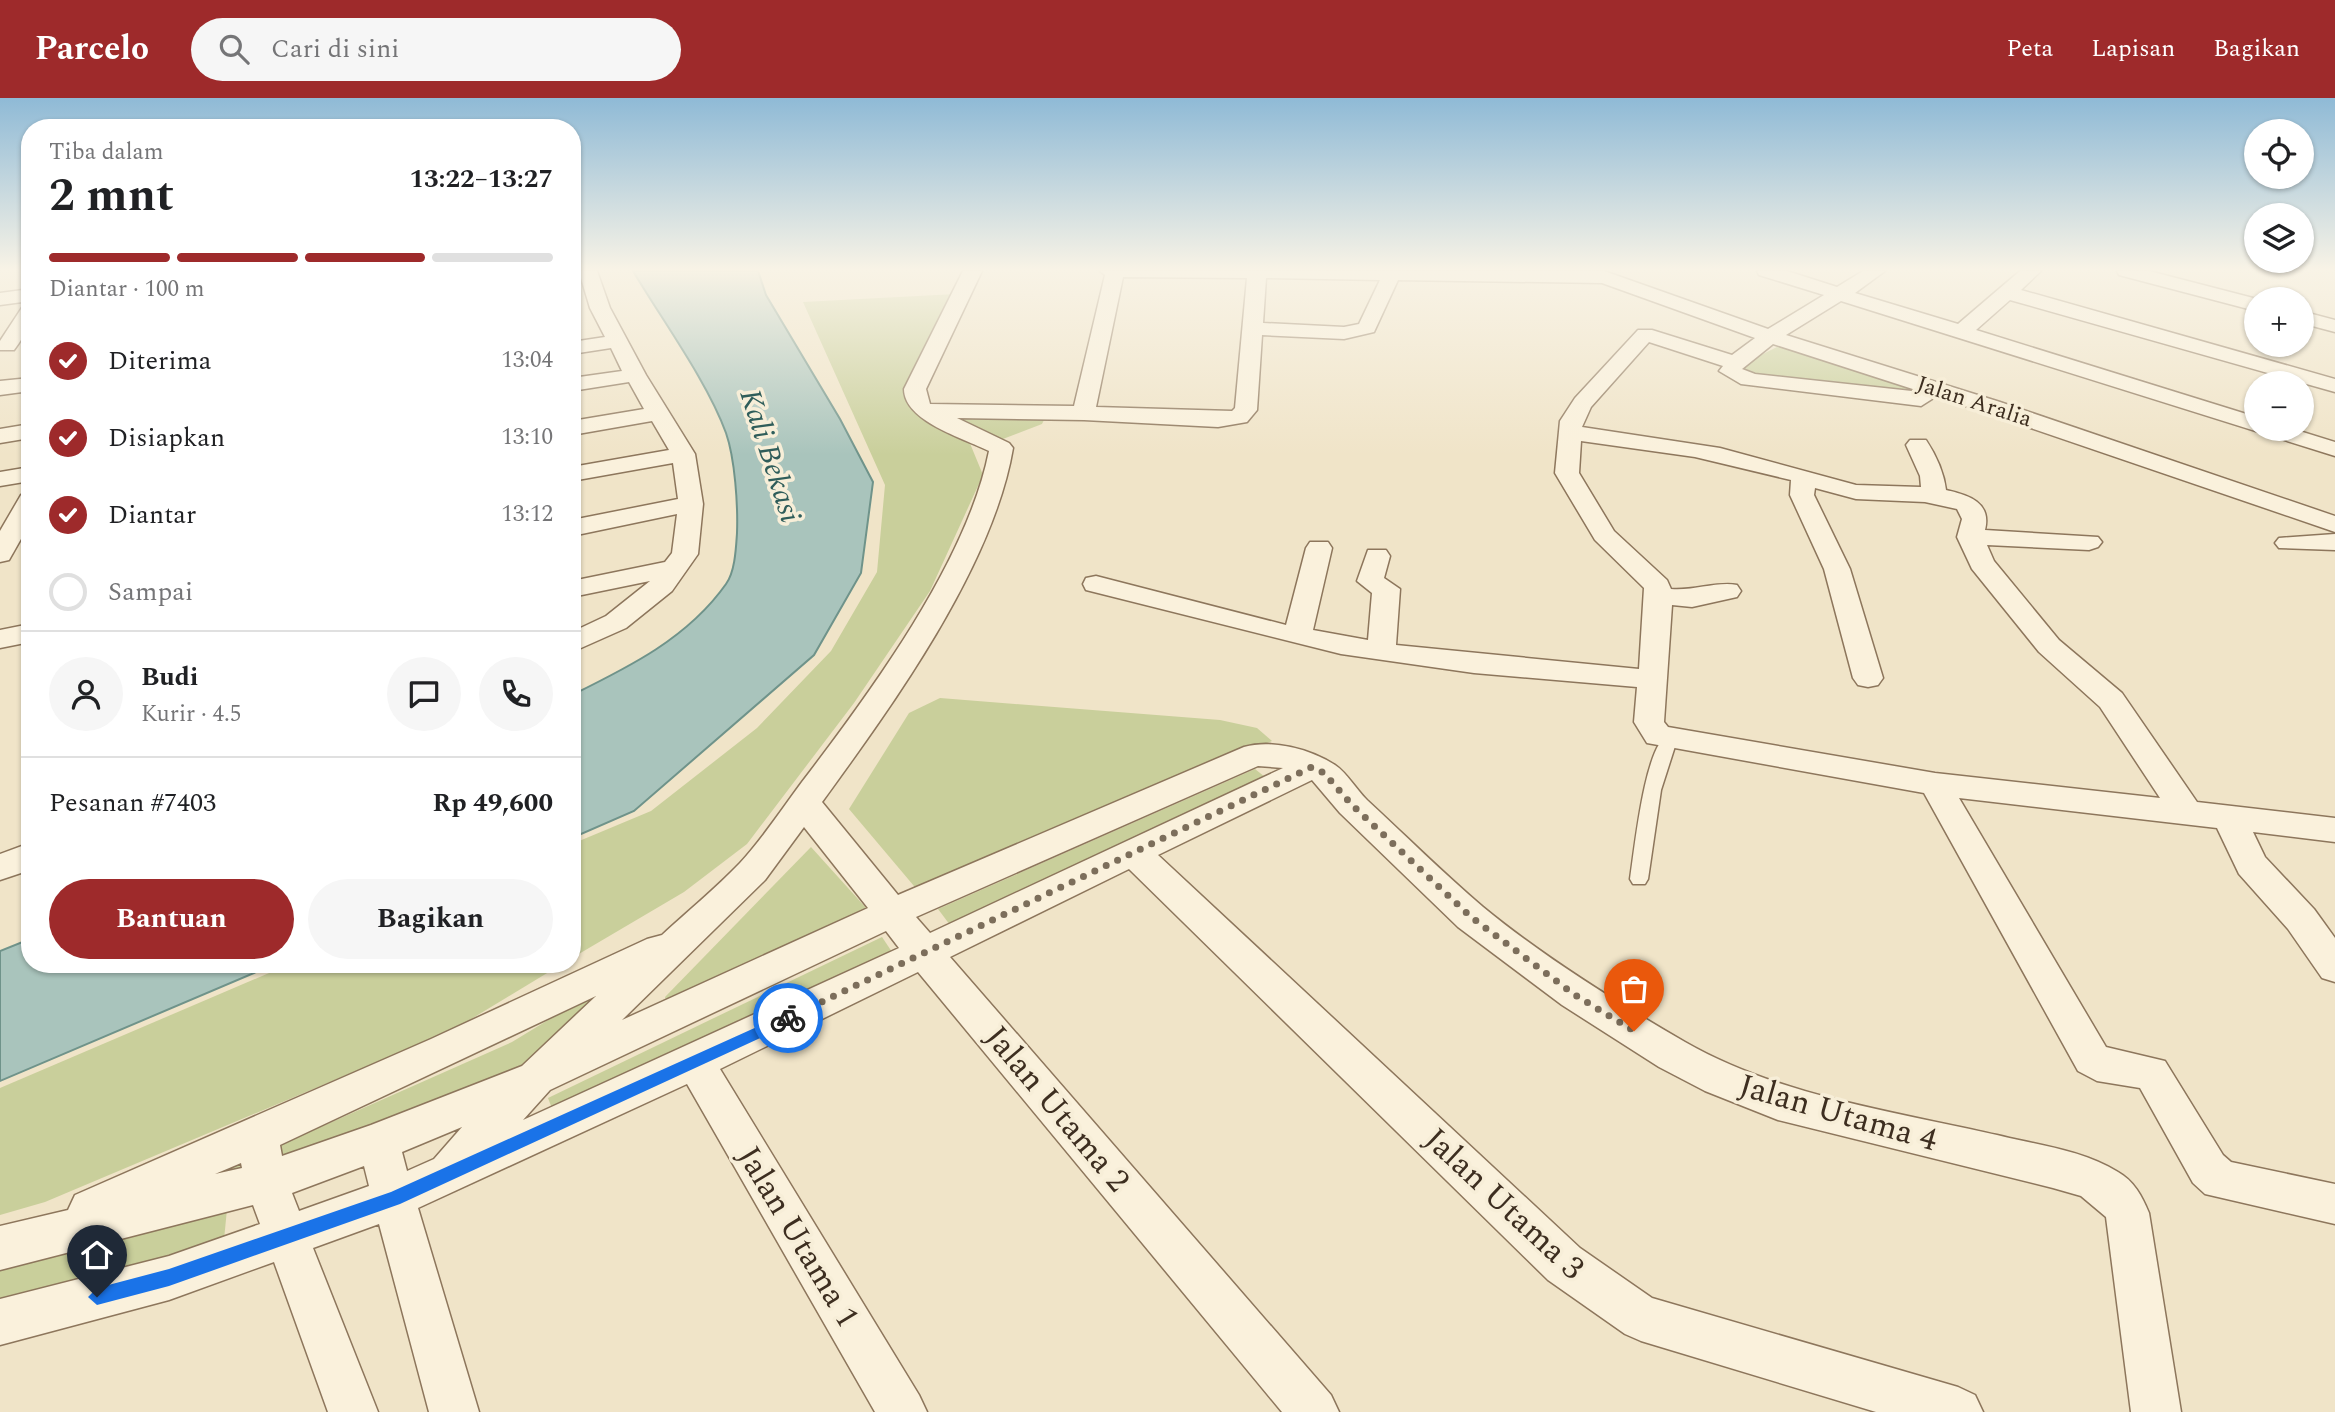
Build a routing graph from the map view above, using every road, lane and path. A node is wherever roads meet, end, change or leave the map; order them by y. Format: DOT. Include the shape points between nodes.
graph roads {
  1 [pos="14,332"];
  2 [pos="611,332"];
  3 [pos="943,332"];
  4 [pos="1102,332"];
  5 [pos="1252,332"];
  6 [pos="1758,332"];
  7 [pos="1778,332"];
  8 [pos="2147,332"];
  9 [pos="1960,333"];
  10 [pos="1770,337"];
  11 [pos="619,341"];
  12 [pos="4,347"];
  13 [pos="581,347"];
  14 [pos="1735,363"];
  15 [pos="635,375"];
  16 [pos="581,384"];
  17 [pos="21,385"];
  18 [pos="2335,386"];
  19 [pos="0,388"];
  20 [pos="1992,407"];
  21 [pos="923,411"];
  22 [pos="659,413"];
  23 [pos="1084,413"];
  24 [pos="2244,420"];
  25 [pos="581,426"];
  26 [pos="21,432"];
  27 [pos="1570,433"];
  28 [pos="0,436"];
  29 [pos="1015,440"];
  30 [pos="2309,441"];
  31 [pos="1918,445"];
  32 [pos="2335,449"];
  33 [pos="683,454"];
  34 [pos="581,472"];
  35 [pos="21,476"];
  36 [pos="1803,477"];
  37 [pos="0,479"];
  38 [pos="1934,498"];
  39 [pos="691,504"];
  40 [pos="16,513"];
  41 [pos="2335,524"];
  42 [pos="581,526"];
  43 [pos="1970,537"];
  44 [pos="2089,542"];
  45 [pos="2335,542"];
  46 [pos="2288,543"];
  47 [pos="1319,548"];
  48 [pos="0,554"];
  49 [pos="1377,556"];
  50 [pos="676,568"];
  51 [pos="1096,584"];
  52 [pos="581,587"];
  53 [pos="1727,591"];
  54 [pos="1659,596"];
  55 [pos="21,635"];
  56 [pos="1297,636"];
  57 [pos="0,639"];
  58 [pos="581,639"];
  59 [pos="1381,651"];
  60 [pos="1868,678"];
  61 [pos="1652,679"];
  62 [pos="1669,740"];
  63 [pos="1312,767"];
  64 [pos="1935,784"];
  65 [pos="804,803"];
  66 [pos="2188,814"];
  67 [pos="2230,820"];
  68 [pos="2335,830"];
  69 [pos="1134,853"];
  70 [pos="21,859"];
  71 [pos="0,867"];
  72 [pos="1639,878"];
  73 [pos="892,912"];
  74 [pos="687,936"];
  75 [pos="925,954"];
  76 [pos="2335,967"];
  77 [pos="695,1062"];
  78 [pos="536,1078"];
  79 [pos="257,1136"];
  80 [pos="378,1142"];
  81 [pos="440,1179"];
  82 [pos="267,1182"];
  83 [pos="394,1198"];
  84 [pos="2335,1204"];
  85 [pos="288,1236"];
  86 [pos="6,1246"];
  87 [pos="0,1322"];
  88 [pos="352,1412"];
  89 [pos="454,1412"];
  90 [pos="902,1412"];
  91 [pos="1314,1412"];
  92 [pos="1958,1412"];
  93 [pos="2156,1412"];
  1 -- 12 [label="street"];
  2 -- 11 [label="street"];
  3 -- 21 [label="street" via="915,389"];
  4 -- 23 [label="street"];
  5 -- 23 [label="street" via="1246,410 1239,416 1218,420"];
  6 -- 10 [label="street, Jalan Aralia"];
  7 -- 10 [label="street"];
  8 -- 18 [label="street"];
  9 -- 24 [label="street"];
  10 -- 14 [label="street"];
  10 -- 20 [label="street, Jalan Aralia"];
  11 -- 13 [label="street"];
  11 -- 15 [label="street"];
  14 -- 20 [label="street" via="1730,371 1741,378"];
  14 -- 27 [label="street" via="1646,334 1583,403 1571,421"];
  15 -- 16 [label="street"];
  15 -- 22 [label="street"];
  17 -- 19 [label="street"];
  20 -- 41 [label="street, Jalan Aralia"];
  21 -- 23 [label="street"];
  21 -- 29 [label="street"];
  22 -- 25 [label="street"];
  22 -- 33 [label="street"];
  23 -- 29 [label="street"];
  26 -- 28 [label="street"];
  27 -- 36 [label="street" via="1639,440"];
  27 -- 54 [label="street" via="1567,473 1587,511 1604,535 1650,577"];
  29 -- 65 [label="street" via="997,470 950,583 875,708"];
  30 -- 32 [label="street"];
  31 -- 38 [label="street" via="1932,476"];
  33 -- 34 [label="street"];
  33 -- 39 [label="street"];
  35 -- 37 [label="street"];
  36 -- 38 [label="street" via="1857,492"];
  36 -- 60 [label="street" via="1802,495 1837,569"];
  38 -- 43 [label="street" via="1970,507 1975,524"];
  39 -- 42 [label="street"];
  39 -- 50 [label="street" via="685,554"];
  40 -- 48 [label="street"];
  43 -- 44 [label="street"];
  43 -- 66 [label="street" via="1981,563 2015,607 2049,646 2111,700"];
  45 -- 46 [label="street"];
  47 -- 56 [label="street"];
  49 -- 59 [label="street" via="1370,581 1386,589"];
  50 -- 52 [label="street"];
  50 -- 58 [label="street" via="616,622"];
  51 -- 56 [label="street"];
  53 -- 54 [label="street" via="1692,599"];
  54 -- 61 [label="street"];
  55 -- 57 [label="street"];
  56 -- 59 [label="street"];
  59 -- 61 [label="street"];
  61 -- 62 [label="street" via="1649,722 1658,736"];
  62 -- 64 [label="street"];
  62 -- 72 [label="lane" via="1652,800"];
  63 -- 69 [label="street"];
  63 -- 73 [label="street" via="1287,757 1255,755"];
  63 -- 93 [label="street, Jalan Utama 4" via="1324,773 1471,917 1575,995 1673,1055 1748,1093 2066,1172 2108,1187 2127,1213"];
  64 -- 66 [label="street"];
  64 -- 84 [label="street" via="2092,1059 2097,1064 2151,1073 2208,1169 2220,1180"];
  65 -- 73 [label="street, Jalan Utama 2"];
  65 -- 74 [label="street" via="753,871"];
  66 -- 67 [label="street"];
  67 -- 68 [label="street"];
  67 -- 76 [label="street" via="2251,864 2301,919"];
  69 -- 75 [label="street"];
  69 -- 92 [label="street, Jalan Utama 3" via="1564,1264 1609,1298 1641,1318"];
  70 -- 71 [label="street"];
  73 -- 75 [label="street, Jalan Utama 2"];
  73 -- 78 [label="street"];
  74 -- 78 [label="street"];
  74 -- 79 [label="street"];
  75 -- 77 [label="street"];
  75 -- 91 [label="street, Jalan Utama 2"];
  77 -- 81 [label="street"];
  77 -- 90 [label="street, Jalan Utama 1"];
  78 -- 80 [label="street"];
  78 -- 81 [label="street"];
  79 -- 82 [label="street"];
  79 -- 86 [label="street"];
  80 -- 82 [label="street"];
  80 -- 83 [label="street"];
  81 -- 83 [label="street"];
  82 -- 85 [label="street"];
  82 -- 86 [label="street"];
  83 -- 85 [label="street"];
  83 -- 89 [label="street"];
  85 -- 87 [label="street" via="169,1278"];
  85 -- 88 [label="street"];
}
